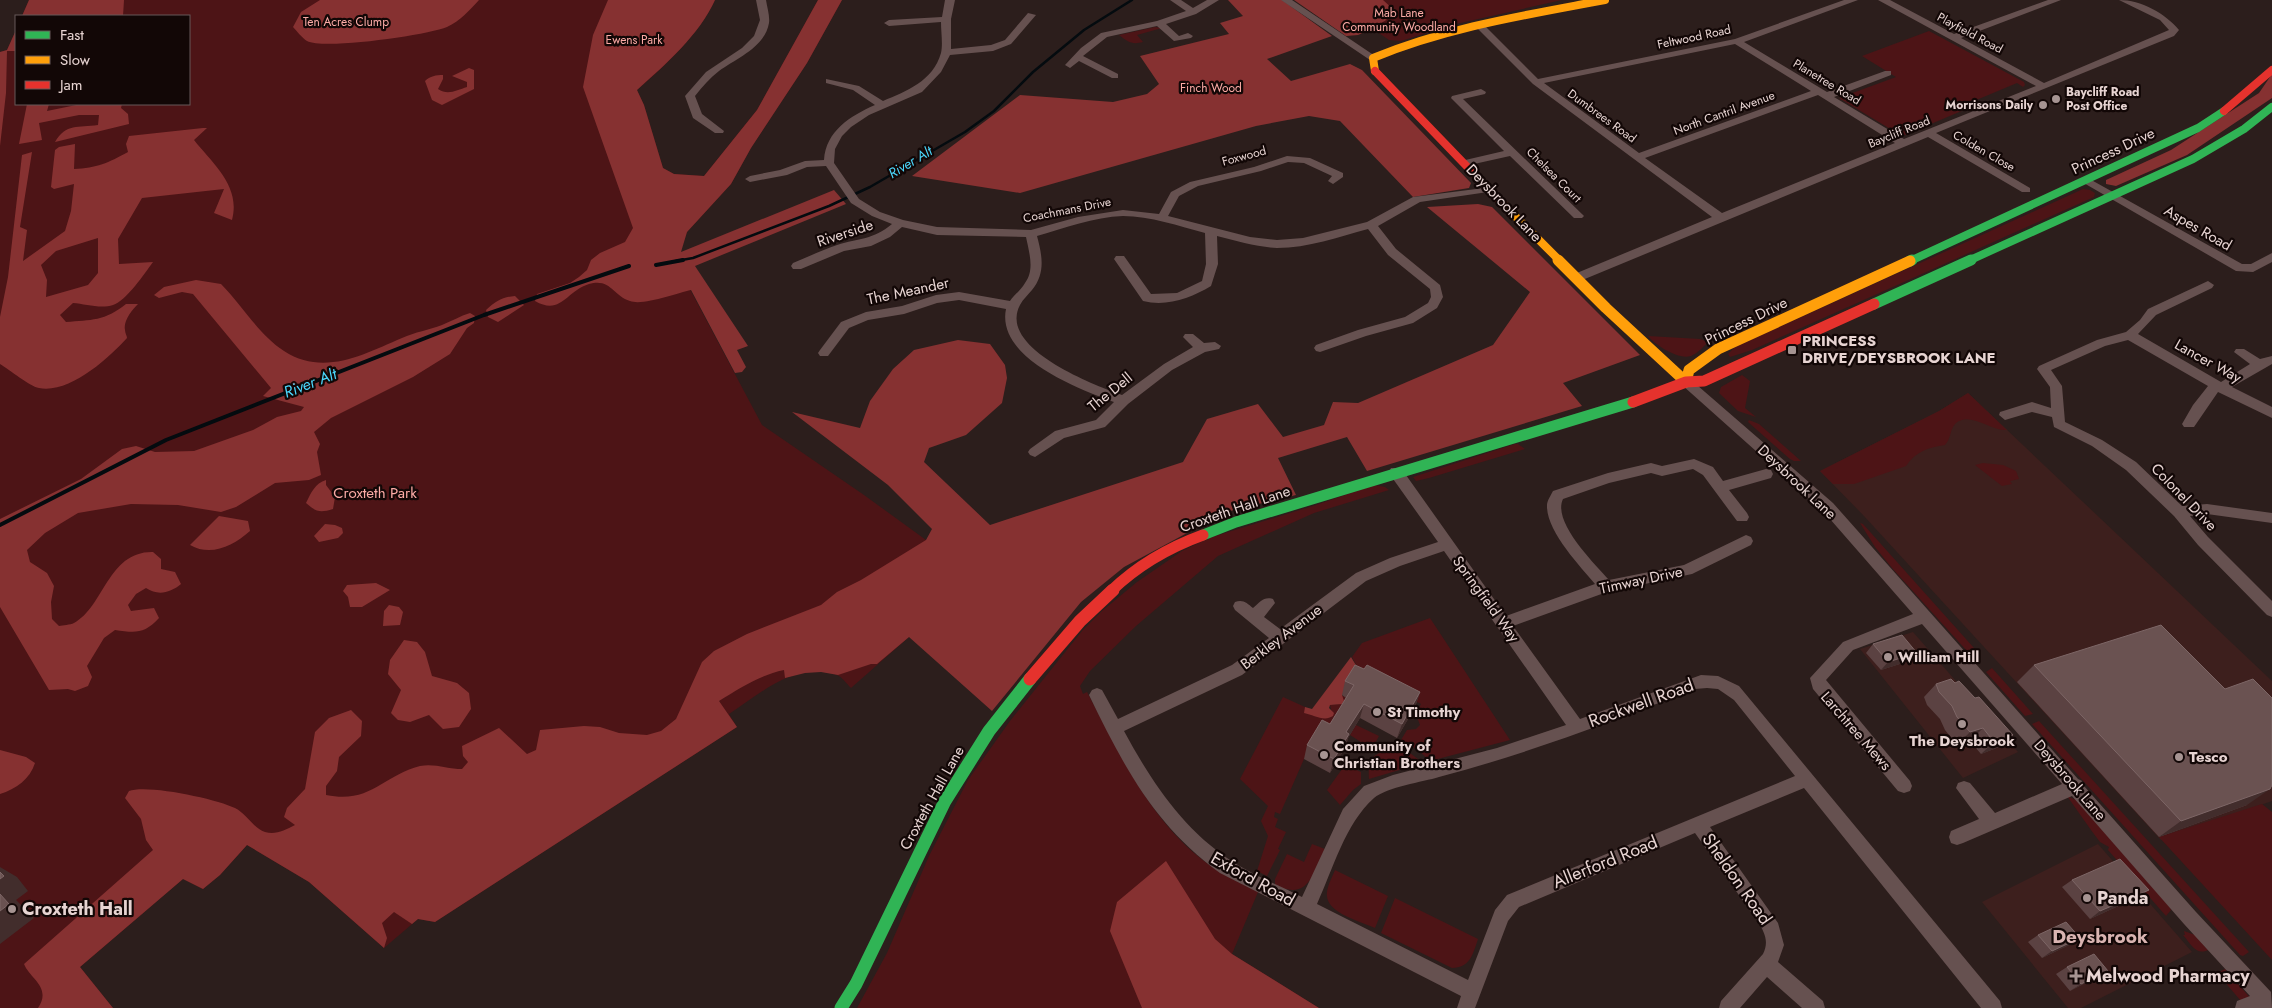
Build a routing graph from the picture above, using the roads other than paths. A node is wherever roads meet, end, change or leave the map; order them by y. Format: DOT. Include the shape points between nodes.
graph roads {
  1 [pos="761,0"];
  2 [pos="950,0"];
  3 [pos="1175,0"];
  4 [pos="1214,0"];
  5 [pos="1286,0"];
  6 [pos="1605,0"];
  7 [pos="1853,0"];
  8 [pos="1883,0"];
  9 [pos="2056,0"];
  10 [pos="2124,0"];
  11 [pos="1193,12"];
  12 [pos="1031,15"];
  13 [pos="946,19"];
  14 [pos="1159,23"];
  15 [pos="889,24"];
  16 [pos="1479,25"];
  17 [pos="1188,36"];
  18 [pos="1953,38"];
  19 [pos="1737,41"];
  20 [pos="946,52"];
  21 [pos="1079,58"];
  22 [pos="1373,58"];
  23 [pos="1070,65"];
  24 [pos="2272,70"];
  25 [pos="1888,73"];
  26 [pos="1116,76"];
  27 [pos="829,81"];
  28 [pos="1536,82"];
  29 [pos="2045,87"];
  30 [pos="1481,92"];
  31 [pos="1823,94"];
  32 [pos="882,105"];
  33 [pos="2272,107"];
  34 [pos="719,131"];
  35 [pos="1930,134"];
  36 [pos="1904,144"];
  37 [pos="1512,152"];
  38 [pos="1638,158"];
  39 [pos="829,162"];
  40 [pos="1465,163"];
  41 [pos="750,179"];
  42 [pos="2086,180"];
  43 [pos="1333,181"];
  44 [pos="1488,189"];
  45 [pos="2026,190"];
  46 [pos="2111,194"];
  47 [pos="1578,216"];
  48 [pos="1720,216"];
  49 [pos="1162,218"];
  50 [pos="900,223"];
  51 [pos="1371,225"];
  52 [pos="1211,230"];
  53 [pos="1031,234"];
  54 [pos="2272,257"];
  55 [pos="1120,259"];
  56 [pos="797,266"];
  57 [pos="1576,278"];
  58 [pos="2208,285"];
  59 [pos="1013,306"];
  60 [pos="2130,335"];
  61 [pos="1189,337"];
  62 [pos="1320,348"];
  63 [pos="1718,349"];
  64 [pos="2240,352"];
  65 [pos="824,353"];
  66 [pos="1737,367"];
  67 [pos="1686,382"];
  68 [pos="2218,387"];
  69 [pos="1123,401"];
  70 [pos="2272,413"];
  71 [pos="2005,415"];
  72 [pos="2058,419"];
  73 [pos="2189,424"];
  74 [pos="1035,452"];
  75 [pos="1396,472"];
  76 [pos="1766,474"];
  77 [pos="1720,486"];
  78 [pos="2179,512"];
  79 [pos="1742,517"];
  80 [pos="2272,518"];
  81 [pos="1746,541"];
  82 [pos="1446,545"];
  83 [pos="1606,586"];
  84 [pos="1268,604"];
  85 [pos="1240,606"];
  86 [pos="2272,611"];
  87 [pos="1925,616"];
  88 [pos="1254,617"];
  89 [pos="1504,623"];
  90 [pos="1280,638"];
  91 [pos="1097,695"];
  92 [pos="1576,726"];
  93 [pos="1114,728"];
  94 [pos="1807,779"];
  95 [pos="1904,786"];
  96 [pos="2076,786"];
  97 [pos="1964,788"];
  98 [pos="1992,822"];
  99 [pos="1698,824"];
  100 [pos="1957,837"];
  101 [pos="1306,908"];
  102 [pos="1766,964"];
  103 [pos="1472,992"];
  104 [pos="2268,1002"];
  105 [pos="841,1008"];
  106 [pos="1466,1008"];
  107 [pos="1728,1008"];
  108 [pos="1816,1008"];
  109 [pos="1993,1008"];
  110 [pos="2244,1008"];
  1 -- 34 [label="street" via="764,24 754,41 700,82 690,96 697,116"];
  2 -- 13 [label="street"];
  3 -- 11 [label="street"];
  4 -- 11 [label="street"];
  5 -- 22 [label="street"];
  6 -- 16 [label="street"];
  7 -- 19 [label="street, Feltwood Road"];
  8 -- 18 [label="street, Playfield Road"];
  9 -- 18 [label="street"];
  10 -- 29 [label="street, Baycliff Road" via="2163,18 2174,30"];
  11 -- 14 [label="street"];
  12 -- 20 [label="street" via="1008,42 993,48"];
  13 -- 15 [label="street"];
  13 -- 20 [label="street"];
  14 -- 17 [label="street" via="1177,39"];
  14 -- 21 [label="street" via="1104,35 1084,50"];
  16 -- 22 [label="street"];
  16 -- 28 [label="street, Dumbrees Road"];
  18 -- 29 [label="street, Playfield Road"];
  19 -- 28 [label="street, Feltwood Road"];
  19 -- 31 [label="street, Planetree Road"];
  20 -- 32 [label="street" via="938,70 918,90"];
  21 -- 23 [label="street"];
  21 -- 26 [label="street"];
  22 -- 40 [label="street, Deysbrook Lane" via="1377,74"];
  24 -- 42 [label="street, Princess Drive" via="2233,105 2198,128"];
  25 -- 31 [label="street, North Cantril Avenue"];
  27 -- 32 [label="street" via="856,88"];
  28 -- 38 [label="street, Dumbrees Road"];
  29 -- 35 [label="street, Baycliff Road"];
  30 -- 37 [label="street, Chelsea Court" via="1456,98"];
  31 -- 36 [label="street, Planetree Road"];
  31 -- 38 [label="street, North Cantril Avenue"];
  32 -- 39 [label="street" via="853,121 837,135 830,149"];
  33 -- 46 [label="street" via="2244,129 2193,159"];
  35 -- 36 [label="street, Baycliff Road"];
  35 -- 45 [label="street, Colden Close"];
  36 -- 48 [label="street, Baycliff Road"];
  37 -- 40 [label="street, Chelsea Court"];
  37 -- 47 [label="street, Chelsea Court"];
  38 -- 48 [label="street, Dumbrees Road"];
  39 -- 41 [label="street" via="806,164 783,173"];
  39 -- 50 [label="street, Coachmans Drive" via="851,195 876,214"];
  40 -- 44 [label="street, Deysbrook Lane"];
  42 -- 46 [label="street, Aspes Road"];
  42 -- 63 [label="street, Princess Drive"];
  43 -- 49 [label="street, Foxwood" via="1339,175 1306,160 1287,159 1194,184 1176,194"];
  44 -- 51 [label="street, Coachmans Drive" via="1417,199"];
  44 -- 57 [label="street, Deysbrook Lane"];
  46 -- 54 [label="street, Aspes Road" via="2240,268 2253,268"];
  46 -- 66 [label="street"];
  48 -- 57 [label="street, Baycliff Road"];
  49 -- 52 [label="street, Coachmans Drive"];
  49 -- 53 [label="street, Coachmans Drive" via="1123,213 1078,220"];
  50 -- 53 [label="street, Coachmans Drive" via="937,231"];
  50 -- 56 [label="street, Riverside" via="886,235 867,243 841,248"];
  51 -- 52 [label="street, Coachmans Drive" via="1303,242 1277,244 1250,241"];
  51 -- 62 [label="street" via="1392,252 1436,288 1437,297 1433,305 1408,320 1362,332"];
  52 -- 55 [label="street" via="1212,264 1207,282 1186,296 1163,300 1148,298"];
  53 -- 59 [label="street" via="1037,260 1034,280"];
  57 -- 67 [label="street, Deysbrook Lane"];
  58 -- 60 [label="street" via="2152,312"];
  59 -- 65 [label="street, The Meander" via="959,296 866,316 845,325"];
  59 -- 69 [label="street" via="1014,333 1039,360 1069,379"];
  60 -- 68 [label="street, Lancer Way"];
  60 -- 72 [label="street" via="2101,343 2043,369 2056,386"];
  61 -- 69 [label="street, The Dell" via="1208,347 1168,367"];
  63 -- 66 [label="street" via="1720,360"];
  63 -- 67 [label="street, Princess Drive" via="1689,370"];
  64 -- 68 [label="street" via="2264,362"];
  66 -- 67 [label="street" via="1704,381"];
  67 -- 75 [label="street, Croxteth Hall Lane" via="1648,397"];
  67 -- 87 [label="street, Deysbrook Lane" via="1826,506"];
  68 -- 70 [label="street, Lancer Way"];
  68 -- 73 [label="street" via="2198,408"];
  69 -- 74 [label="street, The Dell" via="1100,424 1060,434"];
  71 -- 72 [label="street" via="2032,407"];
  72 -- 78 [label="street, Colonel Drive" via="2131,466"];
  75 -- 82 [label="street, Springfield Way"];
  75 -- 105 [label="street, Croxteth Hall Lane" via="1236,522 1184,542 1129,574 1105,597 1012,700 959,778"];
  76 -- 77 [label="street"];
  77 -- 79 [label="street"];
  77 -- 83 [label="street" via="1708,471 1694,464 1662,471 1651,468 1606,478 1554,500 1553,512 1558,525"];
  78 -- 80 [label="street" via="2207,509"];
  78 -- 86 [label="street, Colonel Drive"];
  81 -- 83 [label="street, Timway Drive" via="1700,566"];
  82 -- 89 [label="street, Springfield Way"];
  82 -- 90 [label="street, Berkley Avenue" via="1361,577"];
  83 -- 89 [label="street, Timway Drive"];
  84 -- 88 [label="street"];
  85 -- 88 [label="street"];
  87 -- 95 [label="street, Larchtree Mews" via="1848,646 1818,678 1818,684"];
  87 -- 96 [label="street, Deysbrook Lane"];
  88 -- 90 [label="street"];
  89 -- 92 [label="street, Springfield Way"];
  90 -- 93 [label="street, Berkley Avenue" via="1237,670"];
  91 -- 93 [label="street, Exford Road"];
  92 -- 94 [label="street, Rockwell Road" via="1694,683 1722,683 1739,695"];
  92 -- 101 [label="street, Rockwell Road" via="1497,755 1370,791 1349,814"];
  93 -- 101 [label="street, Exford Road" via="1158,804 1197,846 1226,867"];
  94 -- 99 [label="street, Allerford Road"];
  94 -- 109 [label="street, Rockwell Road"];
  96 -- 98 [label="street"];
  96 -- 104 [label="street, Deysbrook Lane"];
  97 -- 98 [label="street"];
  98 -- 100 [label="street"];
  99 -- 102 [label="street, Sheldon Road" via="1773,928 1776,944"];
  99 -- 103 [label="street, Allerford Road" via="1513,901 1501,916"];
  101 -- 103 [label="street, Exford Road"];
  102 -- 107 [label="street, Sheldon Road"];
  102 -- 108 [label="street"];
  103 -- 106 [label="street, Allerford Road"];
  104 -- 110 [label="street"];
}
